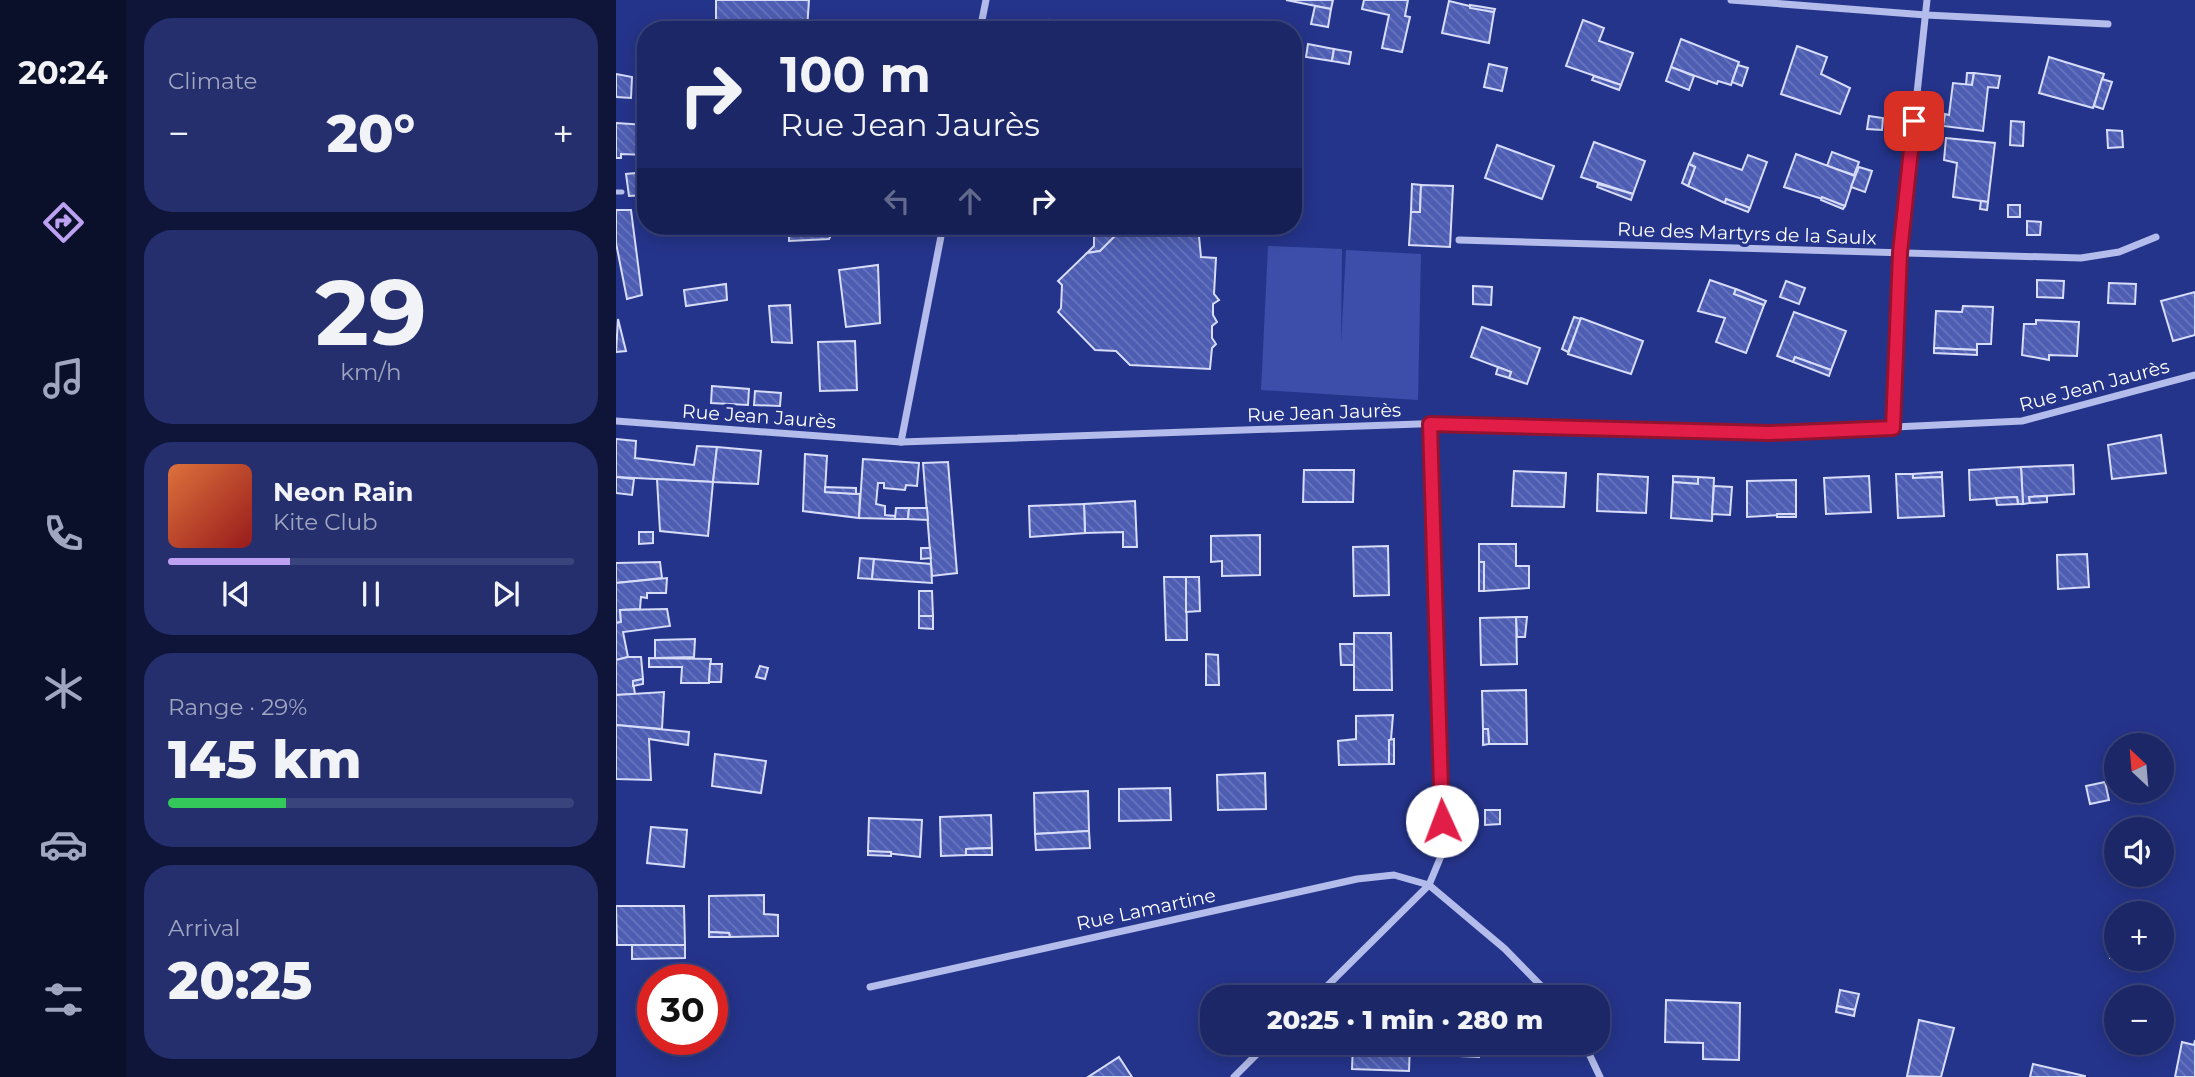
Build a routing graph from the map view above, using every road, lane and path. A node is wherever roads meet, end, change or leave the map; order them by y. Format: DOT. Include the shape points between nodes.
graph roads {
  1 [pos="986,0"];
  2 [pos="1731,0"];
  3 [pos="1927,0"];
  4 [pos="1926,15"];
  5 [pos="982,21"];
  6 [pos="2108,23"];
  7 [pos="941,235"];
  8 [pos="2155,237"];
  9 [pos="1459,240"];
  10 [pos="1900,253"];
  11 [pos="2195,375"];
  12 [pos="616,421"];
  13 [pos="1430,424"];
  14 [pos="1893,428"];
  15 [pos="901,442"];
  16 [pos="1429,885"];
  17 [pos="1328,985"];
  18 [pos="1540,985"];
  19 [pos="870,987"];
  20 [pos="1256,1055"];
  21 [pos="1590,1055"];
  22 [pos="1234,1077"];
  23 [pos="1600,1077"];
  1 -- 5 [label="street"];
  2 -- 4 [label="street"];
  3 -- 4 [label="street"];
  4 -- 6 [label="street"];
  4 -- 10 [label="street"];
  7 -- 15 [label="street"];
  8 -- 10 [label="street, Rue des Martyrs de la Saulx" via="2119,253 2081,258"];
  9 -- 10 [label="street, Rue des Martyrs de la Saulx"];
  10 -- 14 [label="street"];
  11 -- 14 [label="street, Rue Jean Jaurès" via="2022,421"];
  12 -- 15 [label="street, Rue Jean Jaurès"];
  13 -- 14 [label="street, Rue Jean Jaurès" via="1769,433"];
  13 -- 15 [label="street, Rue Jean Jaurès"];
  13 -- 16 [label="street" via="1442,821 1441,856"];
  16 -- 17 [label="street"];
  16 -- 18 [label="street"];
  16 -- 19 [label="street, Rue Lamartine" via="1394,875 1357,879"];
  20 -- 22 [label="street"];
  21 -- 23 [label="street"];
}
